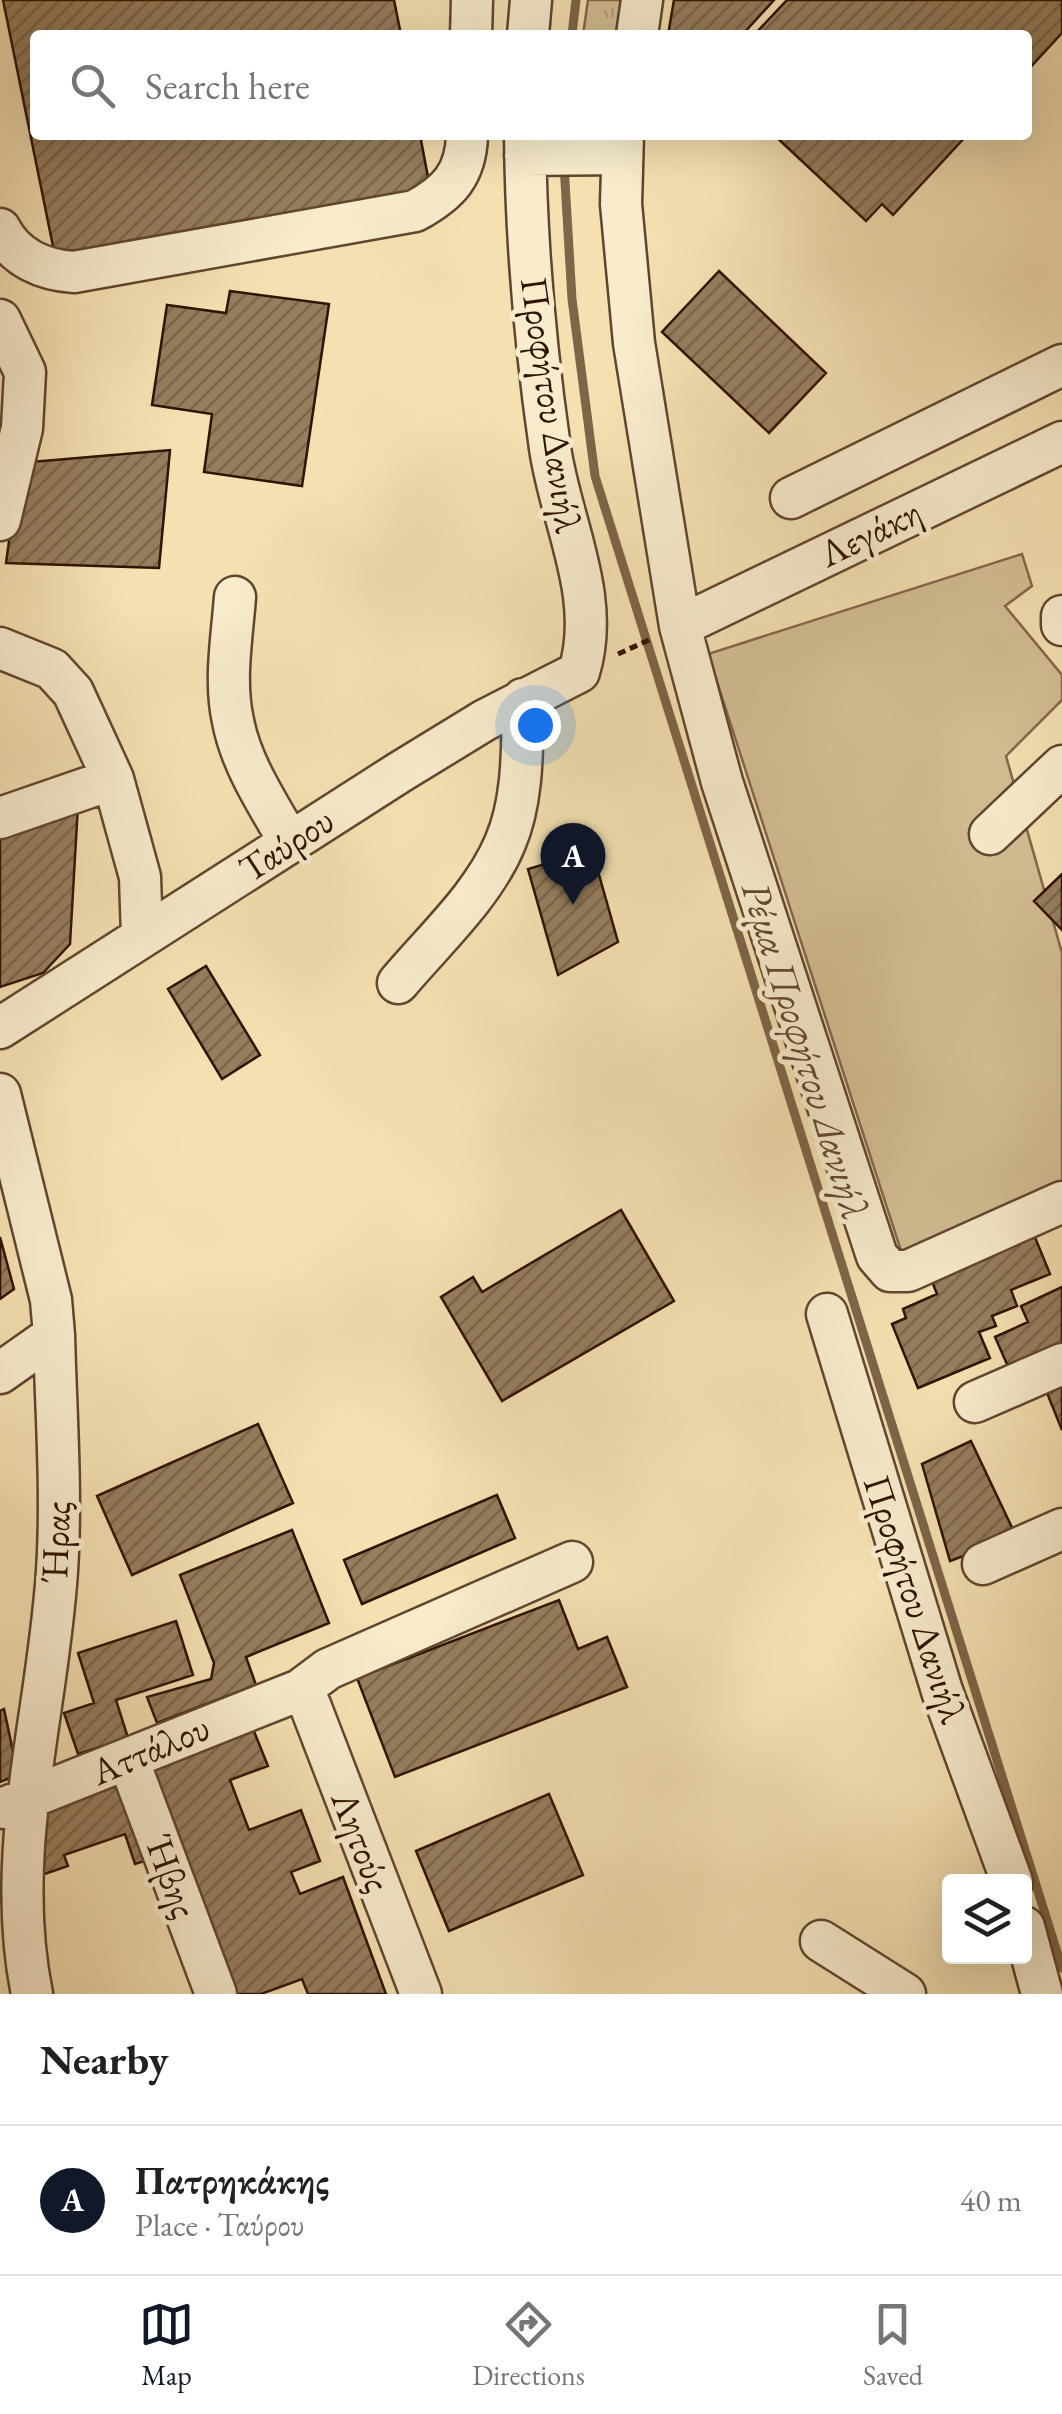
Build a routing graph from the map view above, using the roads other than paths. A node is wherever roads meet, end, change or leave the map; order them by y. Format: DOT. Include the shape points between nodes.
graph roads {
  1 [pos="472,0"];
  2 [pos="531,0"];
  3 [pos="642,0"];
  4 [pos="471,30"];
  5 [pos="528,30"];
  6 [pos="638,30"];
  7 [pos="466,140"];
  8 [pos="612,148"];
  9 [pos="530,154"];
  10 [pos="458,178"];
  11 [pos="0,229"];
  12 [pos="0,320"];
  13 [pos="1062,365"];
  14 [pos="1062,442"];
  15 [pos="791,498"];
  16 [pos="0,520"];
  17 [pos="235,596"];
  18 [pos="1062,616"];
  19 [pos="1062,626"];
  20 [pos="671,630"];
  21 [pos="0,648"];
  22 [pos="579,672"];
  23 [pos="523,699"];
  24 [pos="1062,766"];
  25 [pos="113,778"];
  26 [pos="0,818"];
  27 [pos="990,834"];
  28 [pos="289,841"];
  29 [pos="142,936"];
  30 [pos="398,983"];
  31 [pos="0,1028"];
  32 [pos="0,1094"];
  33 [pos="1062,1202"];
  34 [pos="827,1314"];
  35 [pos="54,1335"];
  36 [pos="1062,1364"];
  37 [pos="0,1373"];
  38 [pos="975,1402"];
  39 [pos="1062,1529"];
  40 [pos="572,1562"];
  41 [pos="983,1564"];
  42 [pos="300,1690"];
  43 [pos="128,1759"];
  44 [pos="13,1804"];
  45 [pos="1009,1874"];
  46 [pos="821,1941"];
  47 [pos="1032,1957"];
  48 [pos="32,1994"];
  49 [pos="216,1994"];
  50 [pos="421,1994"];
  51 [pos="905,1994"];
  52 [pos="1042,1994"];
  1 -- 4 [label="street"];
  2 -- 5 [label="street"];
  3 -- 6 [label="street"];
  7 -- 10 [label="street"];
  8 -- 9 [label="street"];
  8 -- 20 [label="street"];
  9 -- 10 [label="street"];
  9 -- 22 [label="street, Προφήτου Δανιήλ" via="541,388 588,613"];
  10 -- 11 [label="street" via="415,211 74,272 49,270 23,256"];
  12 -- 16 [label="street" via="24,372 22,428"];
  13 -- 15 [label="street"];
  14 -- 20 [label="street, Λεγάκη"];
  17 -- 28 [label="street" via="232,722"];
  18 -- 19 [label="street"];
  20 -- 33 [label="street" via="882,1264 908,1271"];
  21 -- 25 [label="street" via="52,669 73,692"];
  22 -- 23 [label="street, Ταύρου"];
  23 -- 28 [label="street, Ταύρου"];
  23 -- 30 [label="street" via="517,800 506,841 488,875"];
  24 -- 27 [label="street"];
  25 -- 26 [label="street"];
  25 -- 29 [label="street" via="140,877"];
  28 -- 29 [label="street, Ταύρου"];
  29 -- 31 [label="street, Ταύρου"];
  32 -- 35 [label="street, Ήρας"];
  34 -- 45 [label="street, Προφήτου Δανιήλ" via="942,1690"];
  35 -- 37 [label="street"];
  35 -- 44 [label="street, Ήρας" via="57,1571"];
  36 -- 38 [label="street"];
  39 -- 41 [label="street"];
  40 -- 42 [label="street, Αττάλου" via="328,1668"];
  42 -- 43 [label="street, Αττάλου"];
  42 -- 50 [label="street, Λητούς"];
  43 -- 44 [label="street, Αττάλου"];
  43 -- 49 [label="street, Ήβης"];
  44 -- 48 [label="street, Ήρας"];
  46 -- 51 [label="street"];
  47 -- 52 [label="street"];
}
